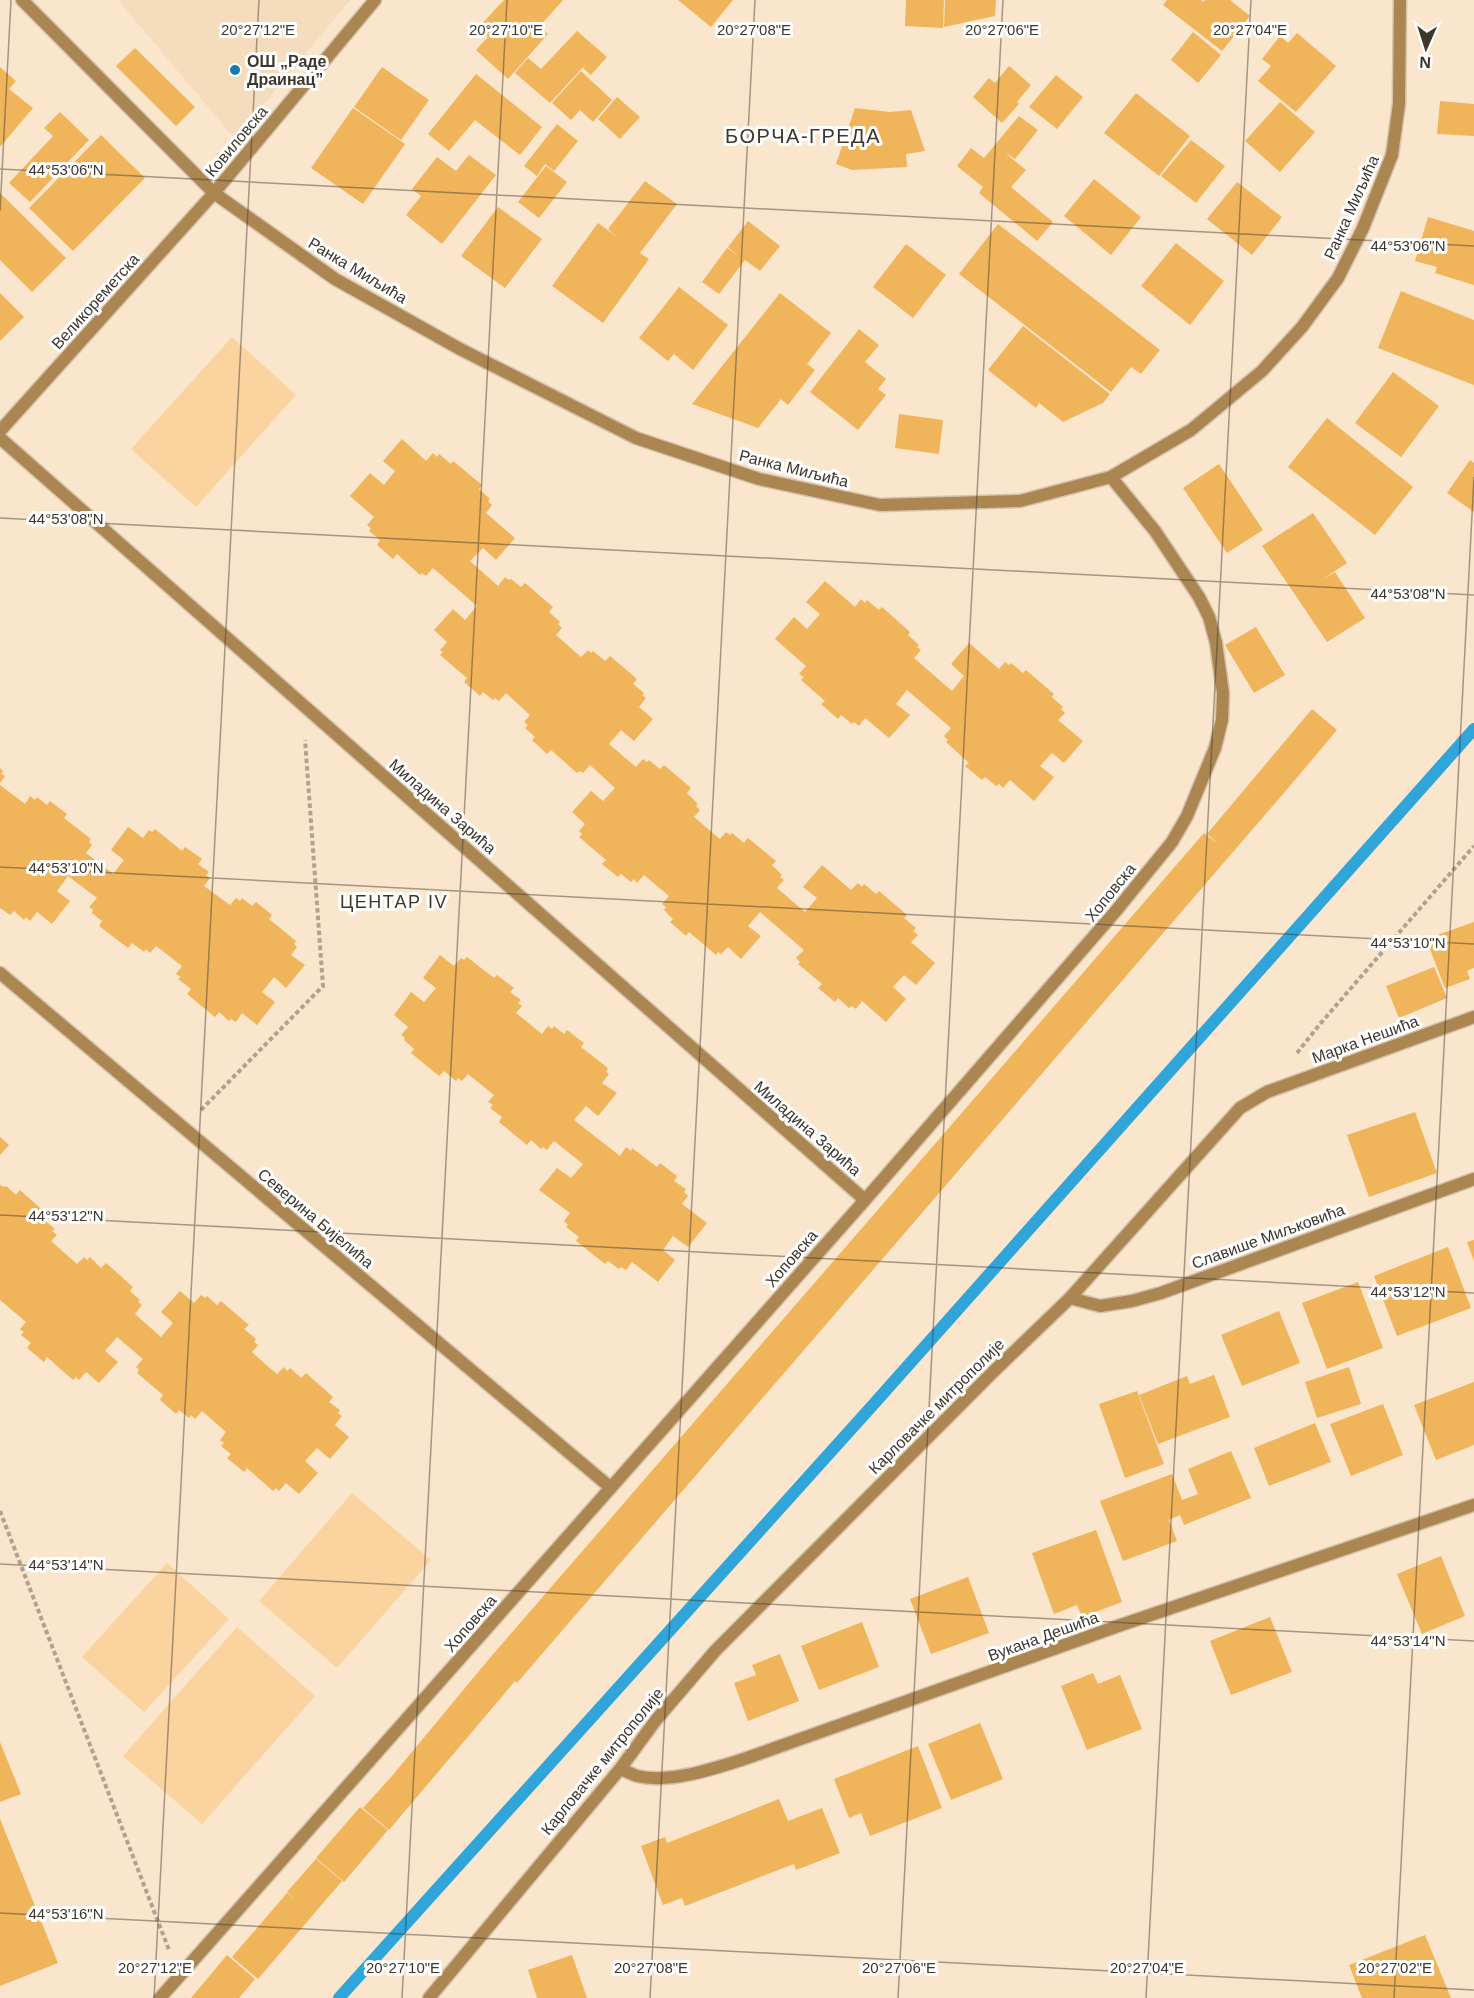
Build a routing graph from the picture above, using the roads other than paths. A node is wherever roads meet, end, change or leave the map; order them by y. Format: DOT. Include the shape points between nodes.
graph roads {
  1 [pos="22,0"];
  2 [pos="375,0"];
  3 [pos="1400,0"];
  4 [pos="214,193"];
  5 [pos="0,431"];
  6 [pos="0,438"];
  7 [pos="1111,477"];
  8 [pos="0,973"];
  9 [pos="1474,1017"];
  10 [pos="1267,1092"];
  11 [pos="1474,1179"];
  12 [pos="865,1200"];
  13 [pos="1070,1298"];
  14 [pos="611,1488"];
  15 [pos="1474,1505"];
  16 [pos="620,1768"];
  17 [pos="160,1998"];
  18 [pos="429,1998"];
  1 -- 4 [label="street, Ранка Миљића"];
  2 -- 4 [label="street, Ковиловска"];
  3 -- 7 [label="street, Ранка Миљића" via="1399,104 1392,154 1338,278 1302,327 1262,371 1191,430"];
  4 -- 5 [label="street, Великореметска"];
  4 -- 7 [label="street, Ранка Миљића" via="335,279 460,349 636,438 759,479 880,505 1020,501"];
  6 -- 12 [label="street, Миладина Зарића"];
  7 -- 12 [label="street, Хоповска" via="1155,531 1209,616 1223,693 1215,748 1172,842"];
  8 -- 14 [label="street, Северина Бијелића"];
  9 -- 10 [label="street, Марка Нешића"];
  10 -- 13 [label="street, Карловачке митрополије" via="1240,1108"];
  11 -- 13 [label="street, Славише Миљковића" via="1141,1298 1100,1306"];
  12 -- 14 [label="street, Хоповска"];
  13 -- 16 [label="street, Карловачке митрополије" via="715,1651"];
  14 -- 17 [label="street, Хоповска"];
  15 -- 16 [label="street, Вукана Дешића" via="702,1772 653,1778"];
  16 -- 18 [label="street, Карловачке митрополије"];
}
